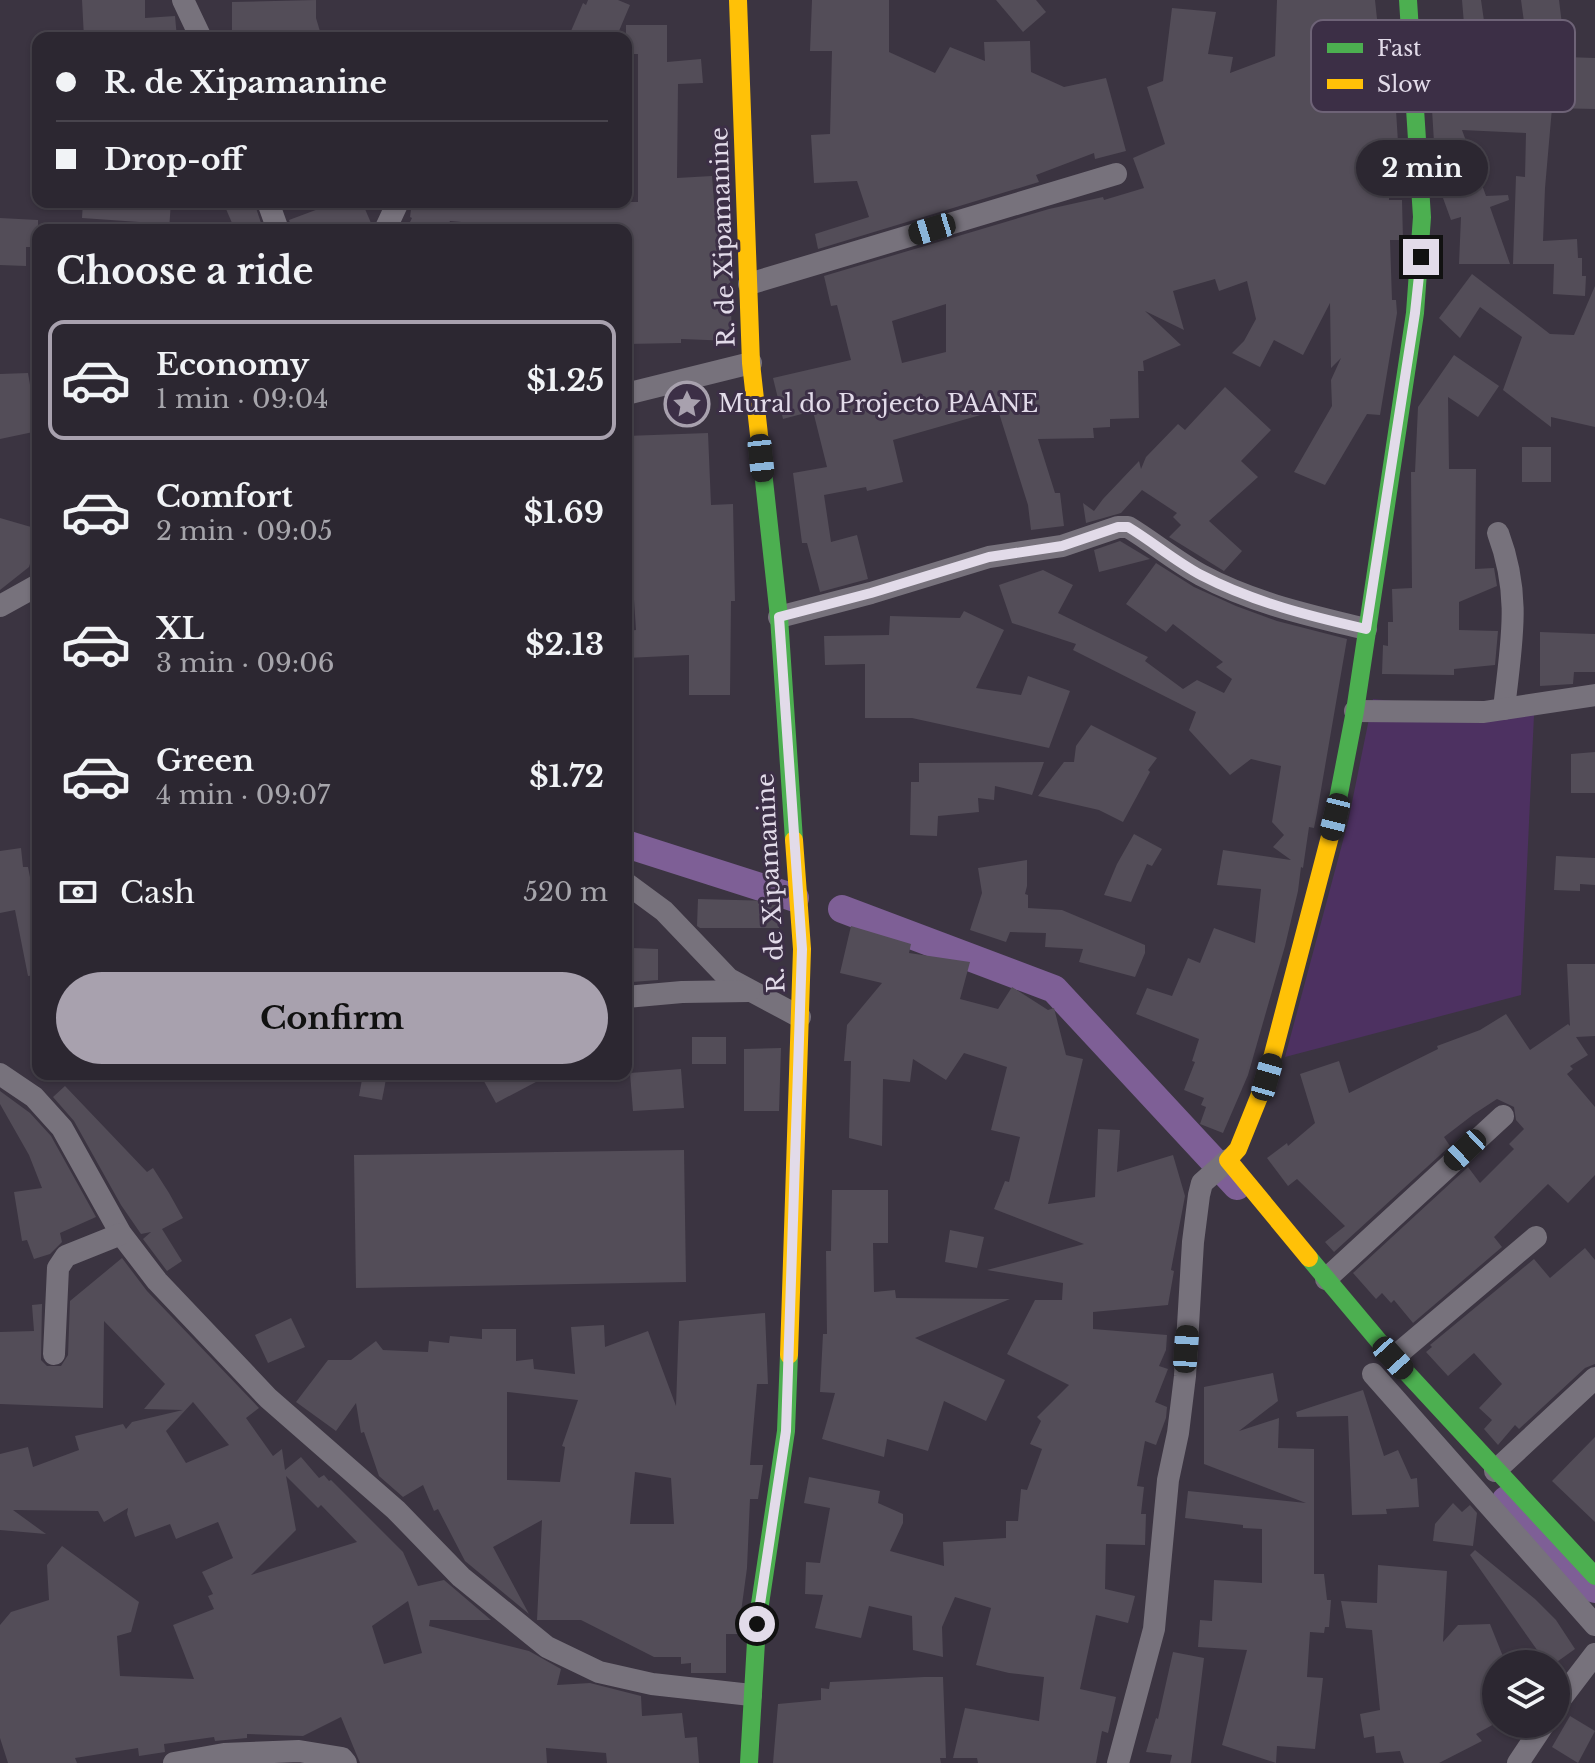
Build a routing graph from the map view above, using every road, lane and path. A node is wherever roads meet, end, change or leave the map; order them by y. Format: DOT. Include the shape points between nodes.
graph roads {
  1 [pos="183,0"];
  2 [pos="738,0"];
  3 [pos="1408,0"];
  4 [pos="1409,20"];
  5 [pos="198,32"];
  6 [pos="1414,112"];
  7 [pos="1116,174"];
  8 [pos="749,284"];
  9 [pos="751,363"];
  10 [pos="632,393"];
  11 [pos="1498,533"];
  12 [pos="32,588"];
  13 [pos="0,606"];
  14 [pos="779,617"];
  15 [pos="1366,629"];
  16 [pos="1595,695"];
  17 [pos="1504,709"];
  18 [pos="1355,711"];
  19 [pos="632,887"];
  20 [pos="749,991"];
  21 [pos="632,996"];
  22 [pos="800,1017"];
  23 [pos="0,1074"];
  24 [pos="1503,1116"];
  25 [pos="1228,1160"];
  26 [pos="121,1234"];
  27 [pos="1536,1237"];
  28 [pos="1326,1279"];
  29 [pos="54,1354"];
  30 [pos="1393,1358"];
  31 [pos="1373,1374"];
  32 [pos="1595,1378"];
  33 [pos="1495,1471"];
  34 [pos="1595,1576"];
  35 [pos="1595,1625"];
  36 [pos="1595,1654"];
  37 [pos="1570,1687"];
  38 [pos="751,1695"];
  39 [pos="1535,1738"];
  40 [pos="174,1763"];
  41 [pos="346,1763"];
  42 [pos="749,1763"];
  43 [pos="1118,1763"];
  44 [pos="1518,1763"];
  1 -- 5 [label="street"];
  2 -- 8 [label="street, R. de Xipamanine"];
  3 -- 4 [label="street"];
  6 -- 15 [label="street" via="1421,257"];
  7 -- 8 [label="street"];
  8 -- 9 [label="street, R. de Xipamanine"];
  9 -- 10 [label="street"];
  9 -- 14 [label="street, R. de Xipamanine"];
  11 -- 17 [label="street" via="1509,562 1515,607"];
  12 -- 13 [label="street"];
  14 -- 15 [label="street" via="989,557 1062,546 1128,527 1226,587 1287,610"];
  14 -- 22 [label="street, R. de Xipamanine" via="802,949"];
  15 -- 18 [label="street"];
  16 -- 17 [label="street"];
  17 -- 18 [label="street"];
  18 -- 25 [label="street" via="1335,817 1271,1063 1256,1110"];
  19 -- 20 [label="street" via="664,911 729,979"];
  20 -- 21 [label="street"];
  20 -- 22 [label="street"];
  22 -- 38 [label="street, R. de Xipamanine" via="786,1431"];
  23 -- 26 [label="street" via="34,1097 62,1128"];
  24 -- 28 [label="street"];
  25 -- 28 [label="street"];
  25 -- 43 [label="street" via="1202,1183 1154,1629"];
  26 -- 29 [label="street" via="66,1256 58,1268"];
  26 -- 38 [label="street" via="157,1281 268,1398 396,1510 461,1577 547,1647 599,1672"];
  27 -- 30 [label="street"];
  28 -- 30 [label="street"];
  30 -- 33 [label="street"];
  31 -- 35 [label="street"];
  32 -- 33 [label="street"];
  33 -- 34 [label="street"];
  36 -- 37 [label="street"];
  38 -- 42 [label="street, R. de Xipamanine"];
  39 -- 44 [label="street"];
  40 -- 41 [label="street" via="224,1754 299,1751"];
}
